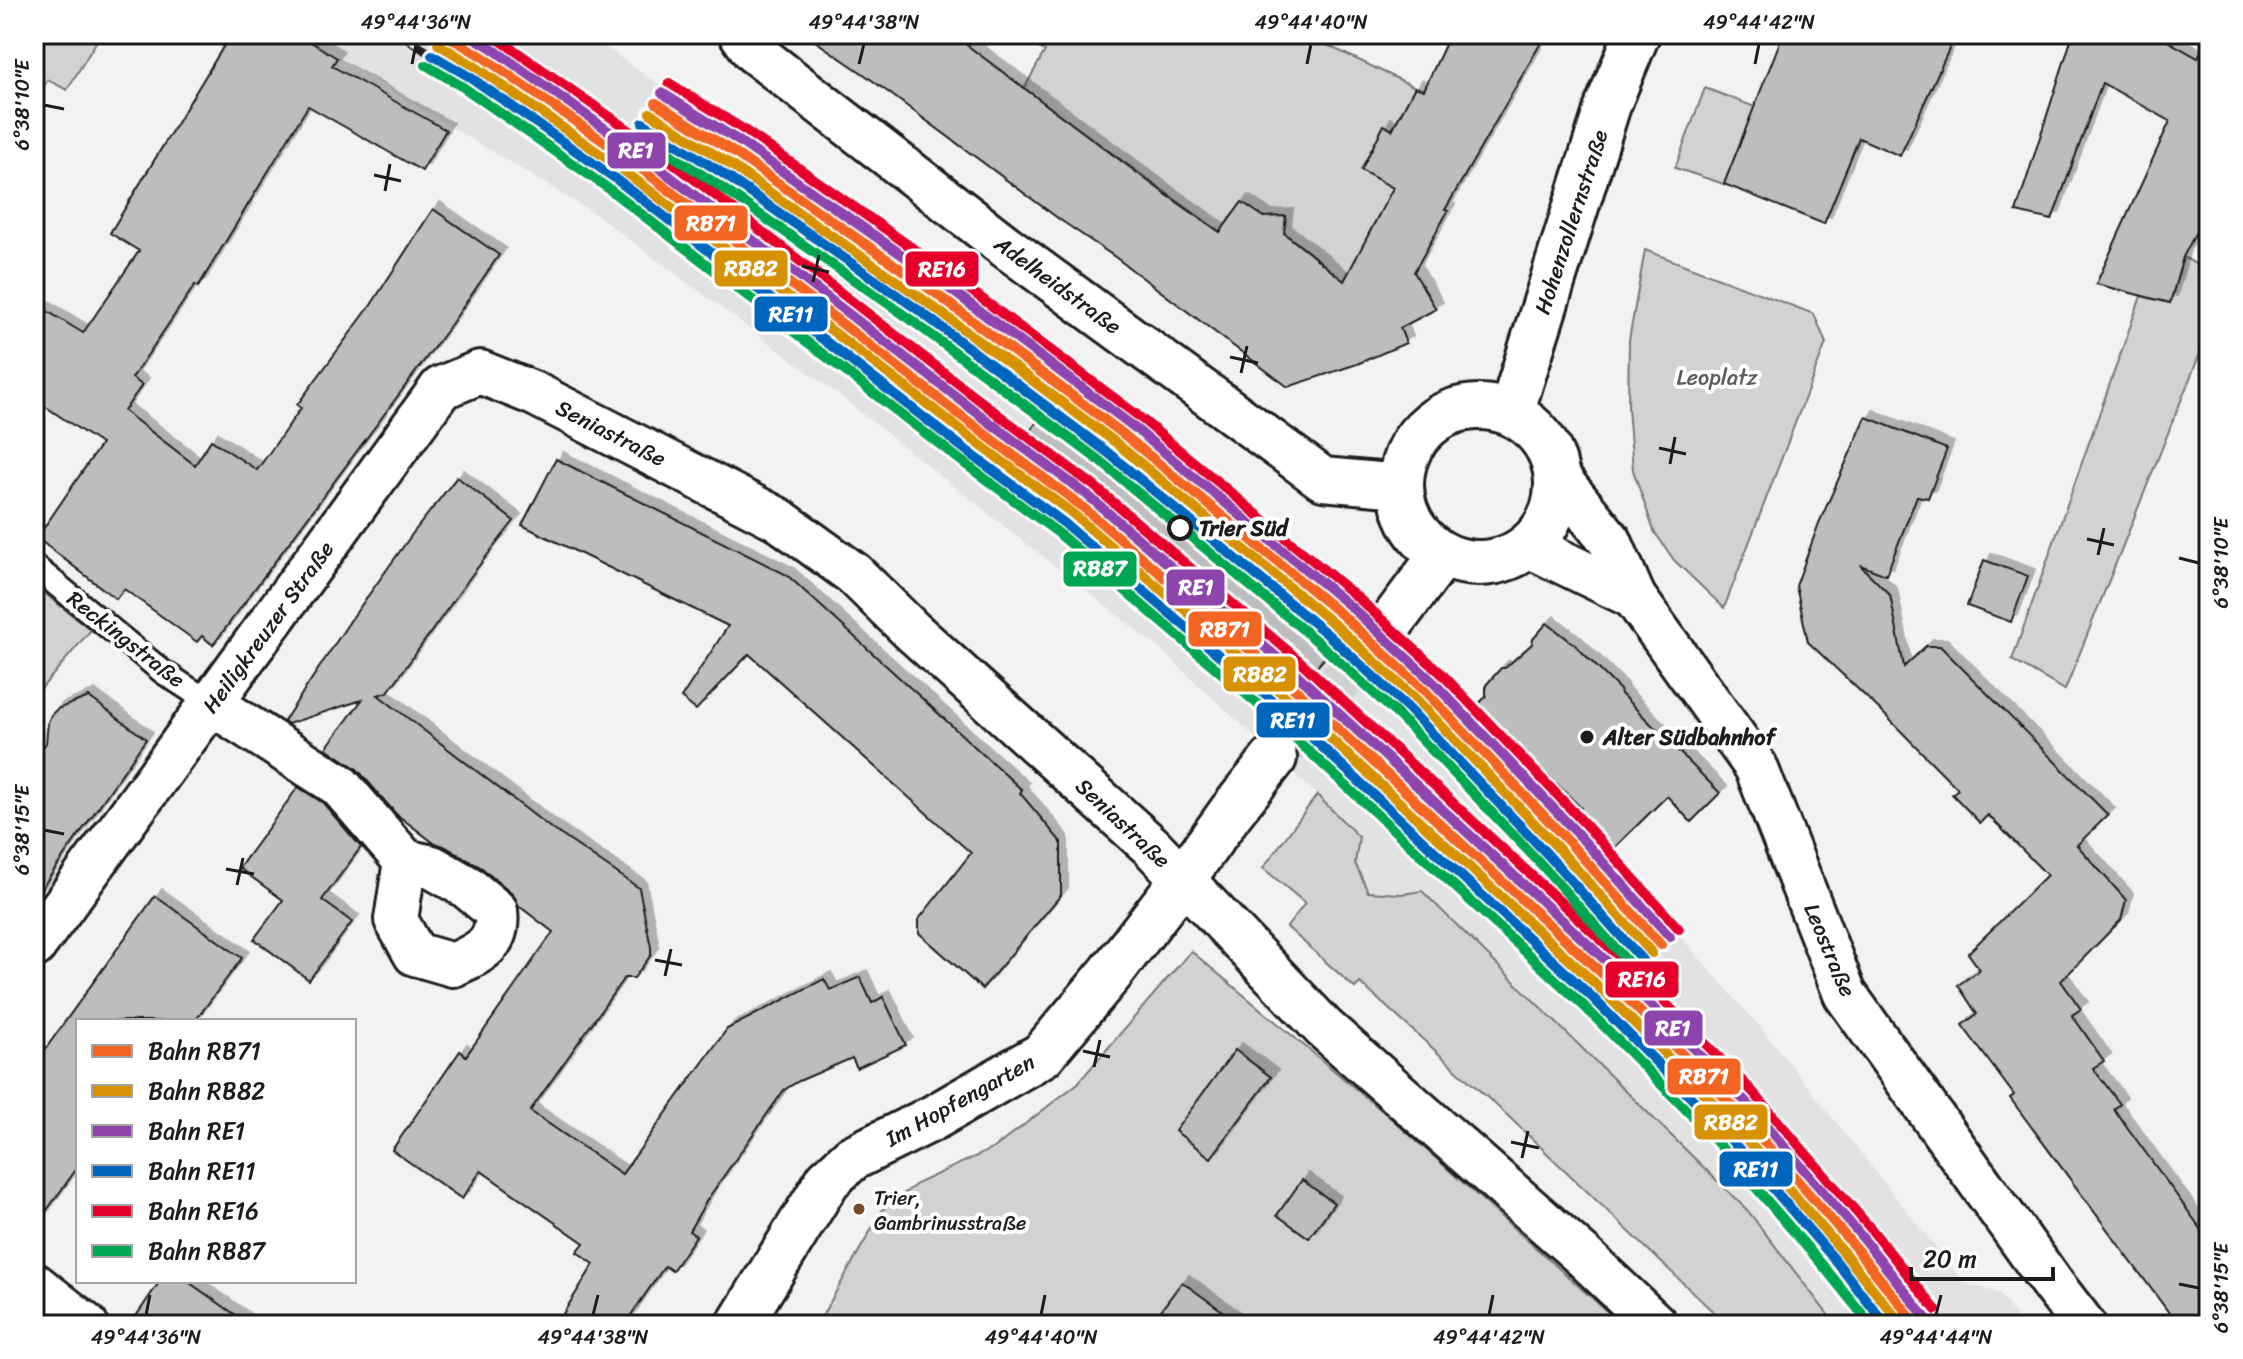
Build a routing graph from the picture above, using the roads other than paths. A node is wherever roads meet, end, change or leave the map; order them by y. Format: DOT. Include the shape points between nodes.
graph roads {
  1 [pos="741,34"];
  2 [pos="1637,34"];
  3 [pos="535,394"];
  4 [pos="1511,413"];
  5 [pos="1557,476"];
  6 [pos="1400,486"];
  7 [pos="1529,546"];
  8 [pos="1442,555"];
  9 [pos="34,566"];
  10 [pos="1634,597"];
  11 [pos="1391,623"];
  12 [pos="212,704"];
  13 [pos="1274,758"];
  14 [pos="405,861"];
  15 [pos="1183,879"];
  16 [pos="34,946"];
  17 [pos="34,1284"];
  18 [pos="86,1325"];
  19 [pos="739,1325"];
  20 [pos="1656,1325"];
  21 [pos="2084,1325"];
  1 -- 6 [label="street, Adelheidstraße" via="753,51 1005,246 1323,479"];
  2 -- 4 [label="street, Hohenzollernstraße" via="1612,92"];
  3 -- 12 [label="street, Heiligkreuzer Straße" via="480,372 441,388"];
  3 -- 15 [label="street, Seniastraße" via="778,519 854,574"];
  4 -- 5 [label="street" via="1534,428 1550,450"];
  4 -- 6 [label="street" via="1486,406 1460,408 1436,419 1416,436 1404,460"];
  5 -- 7 [label="street" via="1556,503"];
  5 -- 10 [label="street, Leostraße" via="1610,541"];
  6 -- 8 [label="street" via="1412,526"];
  7 -- 8 [label="street" via="1486,564"];
  7 -- 10 [label="street, Leostraße"];
  8 -- 11 [label="street"];
  9 -- 12 [label="lane, Reckingstraße" via="163,672"];
  10 -- 21 [label="street, Leostraße" via="1756,767 1845,994"];
  12 -- 14 [label="street, Reckingstraße" via="339,785"];
  12 -- 16 [label="street, Heiligkreuzer Straße"];
  13 -- 15 [label="street, Im Hopfengarten"];
  15 -- 19 [label="street, Im Hopfengarten" via="1042,1055 852,1158 828,1180"];
  15 -- 20 [label="street, Seniastraße" via="1324,1028"];
  17 -- 18 [label="street"];
}
